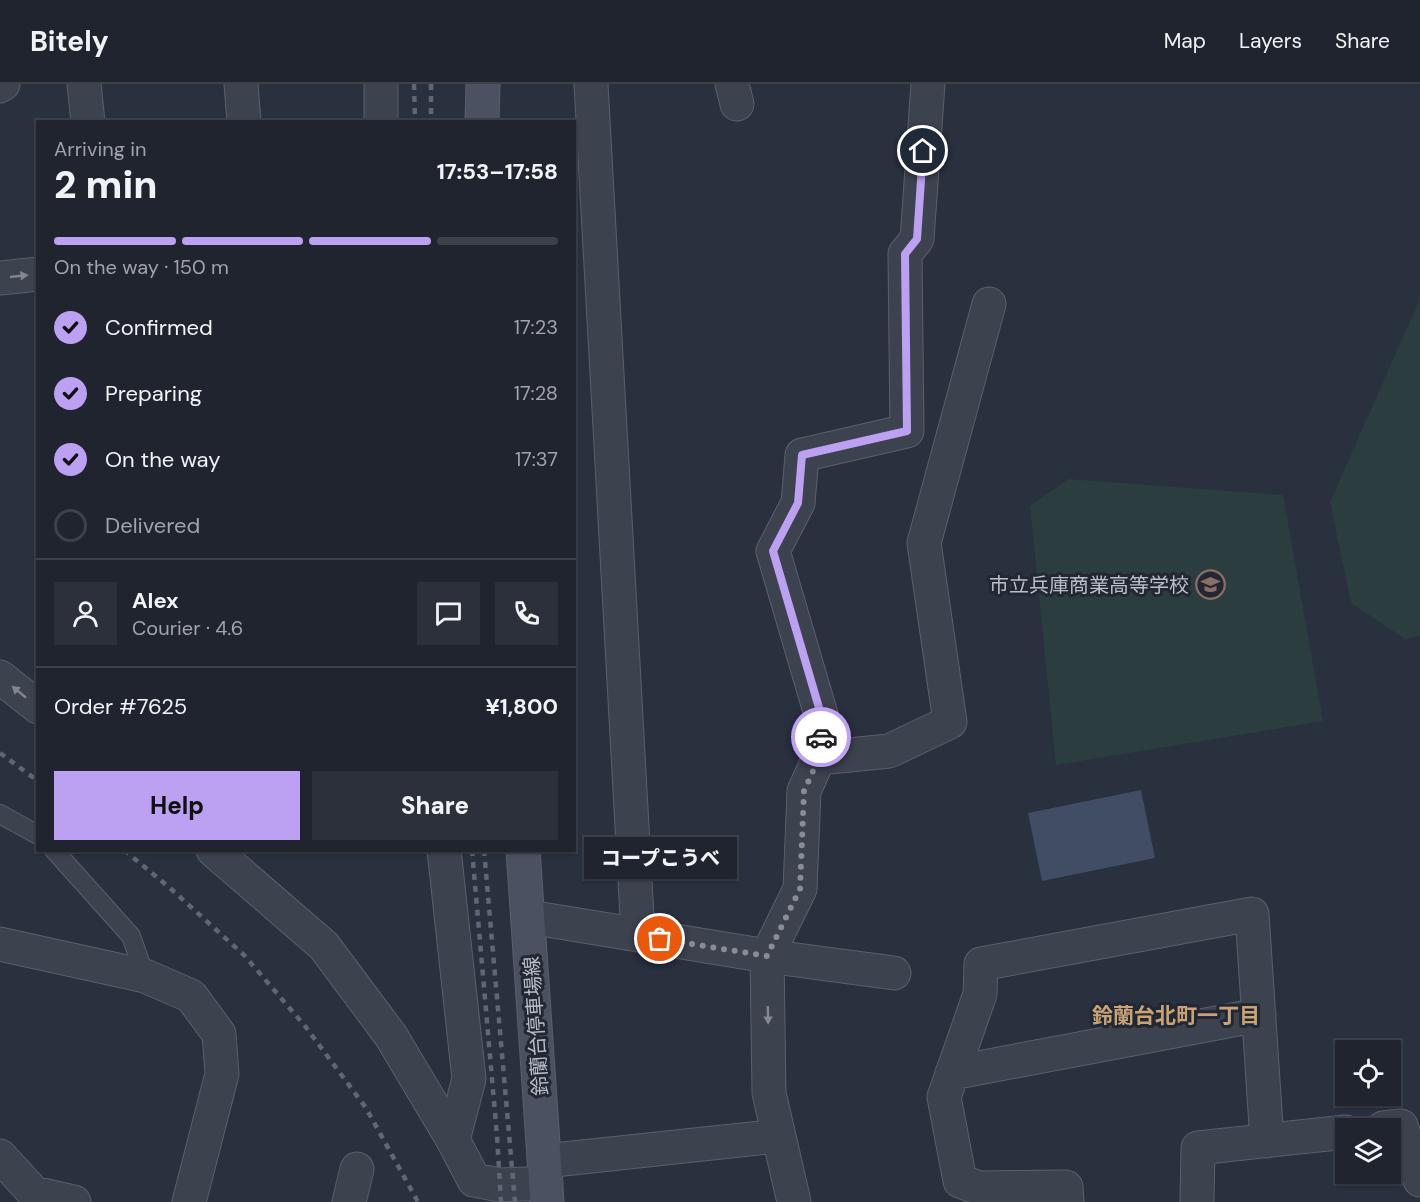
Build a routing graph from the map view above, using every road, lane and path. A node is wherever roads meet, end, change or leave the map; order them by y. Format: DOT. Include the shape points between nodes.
graph roads {
  1 [pos="84,84"];
  2 [pos="241,84"];
  3 [pos="381,84"];
  4 [pos="483,84"];
  5 [pos="591,84"];
  6 [pos="928,84"];
  7 [pos="88,120"];
  8 [pos="244,120"];
  9 [pos="381,120"];
  10 [pos="482,120"];
  11 [pos="36,274"];
  12 [pos="0,278"];
  13 [pos="989,304"];
  14 [pos="0,677"];
  15 [pos="36,705"];
  16 [pos="819,758"];
  17 [pos="0,814"];
  18 [pos="36,834"];
  19 [pos="56,852"];
  20 [pos="215,852"];
  21 [pos="444,852"];
  22 [pos="523,852"];
  23 [pos="529,917"];
  24 [pos="638,935"];
  25 [pos="0,944"];
  26 [pos="767,956"];
  27 [pos="894,973"];
  28 [pos="145,976"];
  29 [pos="1259,1015"];
  30 [pos="952,1073"];
  31 [pos="1401,1126"];
  32 [pos="1335,1133"];
  33 [pos="778,1136"];
  34 [pos="453,1140"];
  35 [pos="1267,1141"];
  36 [pos="0,1156"];
  37 [pos="357,1169"];
  38 [pos="1420,1180"];
  39 [pos="546,1182"];
  40 [pos="74,1202"];
  41 [pos="189,1202"];
  42 [pos="350,1202"];
  43 [pos="794,1202"];
  44 [pos="1067,1202"];
  45 [pos="1197,1202"];
  1 -- 7 [label="street"];
  2 -- 8 [label="street"];
  3 -- 9 [label="street"];
  4 -- 10 [label="main road"];
  5 -- 24 [label="street"];
  6 -- 16 [label="street" via="917,239 905,254 907,431 802,455 798,503 773,551 822,718"];
  12 -- 11 [label="street, one-way"];
  13 -- 16 [label="street" via="924,543 950,722 889,751"];
  15 -- 14 [label="street, one-way"];
  16 -- 26 [label="street" via="804,791 800,889"];
  17 -- 18 [label="lane"];
  19 -- 28 [label="lane" via="130,936"];
  20 -- 34 [label="street" via="324,946 391,1036"];
  21 -- 34 [label="street" via="469,1079"];
  22 -- 23 [label="main road, 鈴蘭台停車場線"];
  23 -- 24 [label="street"];
  23 -- 39 [label="main road, 鈴蘭台停車場線"];
  24 -- 26 [label="street"];
  25 -- 28 [label="street"];
  26 -- 27 [label="street"];
  26 -- 33 [label="street, one-way" via="769,1093"];
  28 -- 41 [label="street" via="191,996 219,1034 222,1074"];
  29 -- 30 [label="street"];
  29 -- 30 [label="street" via="1252,914 981,964 980,994"];
  29 -- 35 [label="street"];
  30 -- 44 [label="street" via="944,1097 960,1180 979,1188 1066,1187"];
  31 -- 38 [label="street"];
  32 -- 35 [label="street"];
  33 -- 39 [label="street"];
  33 -- 43 [label="street"];
  34 -- 39 [label="street" via="474,1180 500,1185"];
  35 -- 45 [label="street" via="1198,1148"];
  36 -- 40 [label="street" via="34,1193"];
  37 -- 42 [label="street"];
}
